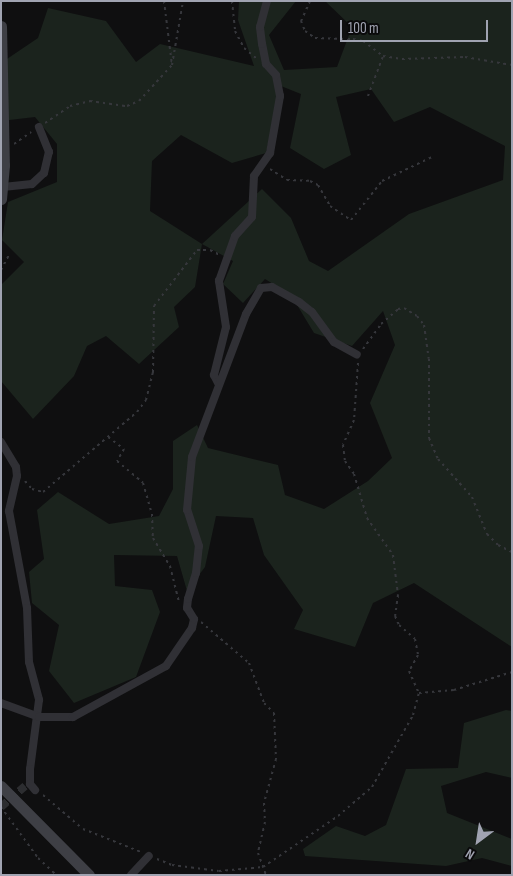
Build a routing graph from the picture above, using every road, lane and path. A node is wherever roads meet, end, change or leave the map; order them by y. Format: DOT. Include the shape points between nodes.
graph roads {
  1 [pos="164,1"];
  2 [pos="183,1"];
  3 [pos="232,1"];
  4 [pos="268,1"];
  5 [pos="310,1"];
  6 [pos="1,26"];
  7 [pos="383,56"];
  8 [pos="266,64"];
  9 [pos="172,65"];
  10 [pos="512,65"];
  11 [pos="368,96"];
  12 [pos="70,106"];
  13 [pos="39,127"];
  14 [pos="434,156"];
  15 [pos="265,163"];
  16 [pos="3,187"];
  17 [pos="1,199"];
  18 [pos="10,253"];
  19 [pos="226,259"];
  20 [pos="1,270"];
  21 [pos="357,355"];
  22 [pos="218,383"];
  23 [pos="108,436"];
  24 [pos="1,442"];
  25 [pos="17,476"];
  26 [pos="512,552"];
  27 [pos="187,608"];
  28 [pos="194,619"];
  29 [pos="512,672"];
  30 [pos="419,693"];
  31 [pos="1,703"];
  32 [pos="39,717"];
  33 [pos="1,786"];
  34 [pos="30,787"];
  35 [pos="1,807"];
  36 [pos="149,856"];
  37 [pos="262,867"];
  38 [pos="56,875"];
  39 [pos="89,875"];
  40 [pos="131,875"];
  41 [pos="266,875"];
  1 -- 9 [label="path"];
  2 -- 9 [label="path"];
  3 -- 8 [label="path" via="235,31 244,48"];
  4 -- 8 [label="street" via="260,27"];
  5 -- 7 [label="path" via="301,21 305,30 315,38 363,41"];
  6 -- 16 [label="street, bridge"];
  7 -- 10 [label="path" via="410,59 465,57"];
  7 -- 11 [label="path"];
  8 -- 15 [label="street" via="276,75 280,96 270,153"];
  9 -- 12 [label="path" via="139,101 127,106 90,101"];
  13 -- 16 [label="street" via="49,152 44,173 32,184"];
  14 -- 15 [label="path" via="382,181 351,220 330,206 318,185 310,181 287,180 275,174"];
  15 -- 19 [label="street" via="254,176 252,217 235,236"];
  16 -- 17 [label="street"];
  18 -- 20 [label="path"];
  19 -- 22 [label="street" via="219,281 226,327 214,375"];
  19 -- 23 [label="path" via="210,250 198,250 154,306 153,372 146,400 137,412"];
  21 -- 22 [label="street" via="334,342 312,312 265,286 257,293 246,314"];
  21 -- 26 [label="path" via="398,309 404,308 417,316 424,325 430,359 429,438 438,459 472,497 487,534"];
  21 -- 30 [label="path" via="354,420 343,445 345,461 354,474 367,518 393,555 398,595 395,616 399,626 416,639 418,654 409,671"];
  22 -- 27 [label="street" via="192,457 187,489 188,510 199,546"];
  23 -- 25 [label="path" via="43,492 37,492"];
  23 -- 27 [label="path" via="124,449 117,461 142,483 152,514 153,538 170,566 178,600"];
  24 -- 25 [label="street" via="16,467"];
  25 -- 32 [label="street" via="9,511 27,608 29,662 39,700"];
  27 -- 28 [label="street"];
  28 -- 32 [label="street" via="166,666 80,714"];
  28 -- 37 [label="path" via="249,662 264,703 274,713 276,759 264,803 265,822 258,853"];
  29 -- 30 [label="path" via="454,690"];
  30 -- 37 [label="path" via="413,715 372,787 338,816"];
  31 -- 32 [label="street"];
  32 -- 34 [label="street" via="35,723"];
  33 -- 39 [label="street"];
  34 -- 36 [label="path" via="55,803 82,829"];
  35 -- 38 [label="path" via="38,858"];
  36 -- 37 [label="path" via="172,866 219,871"];
  36 -- 40 [label="street"];
  37 -- 41 [label="path"];
}
